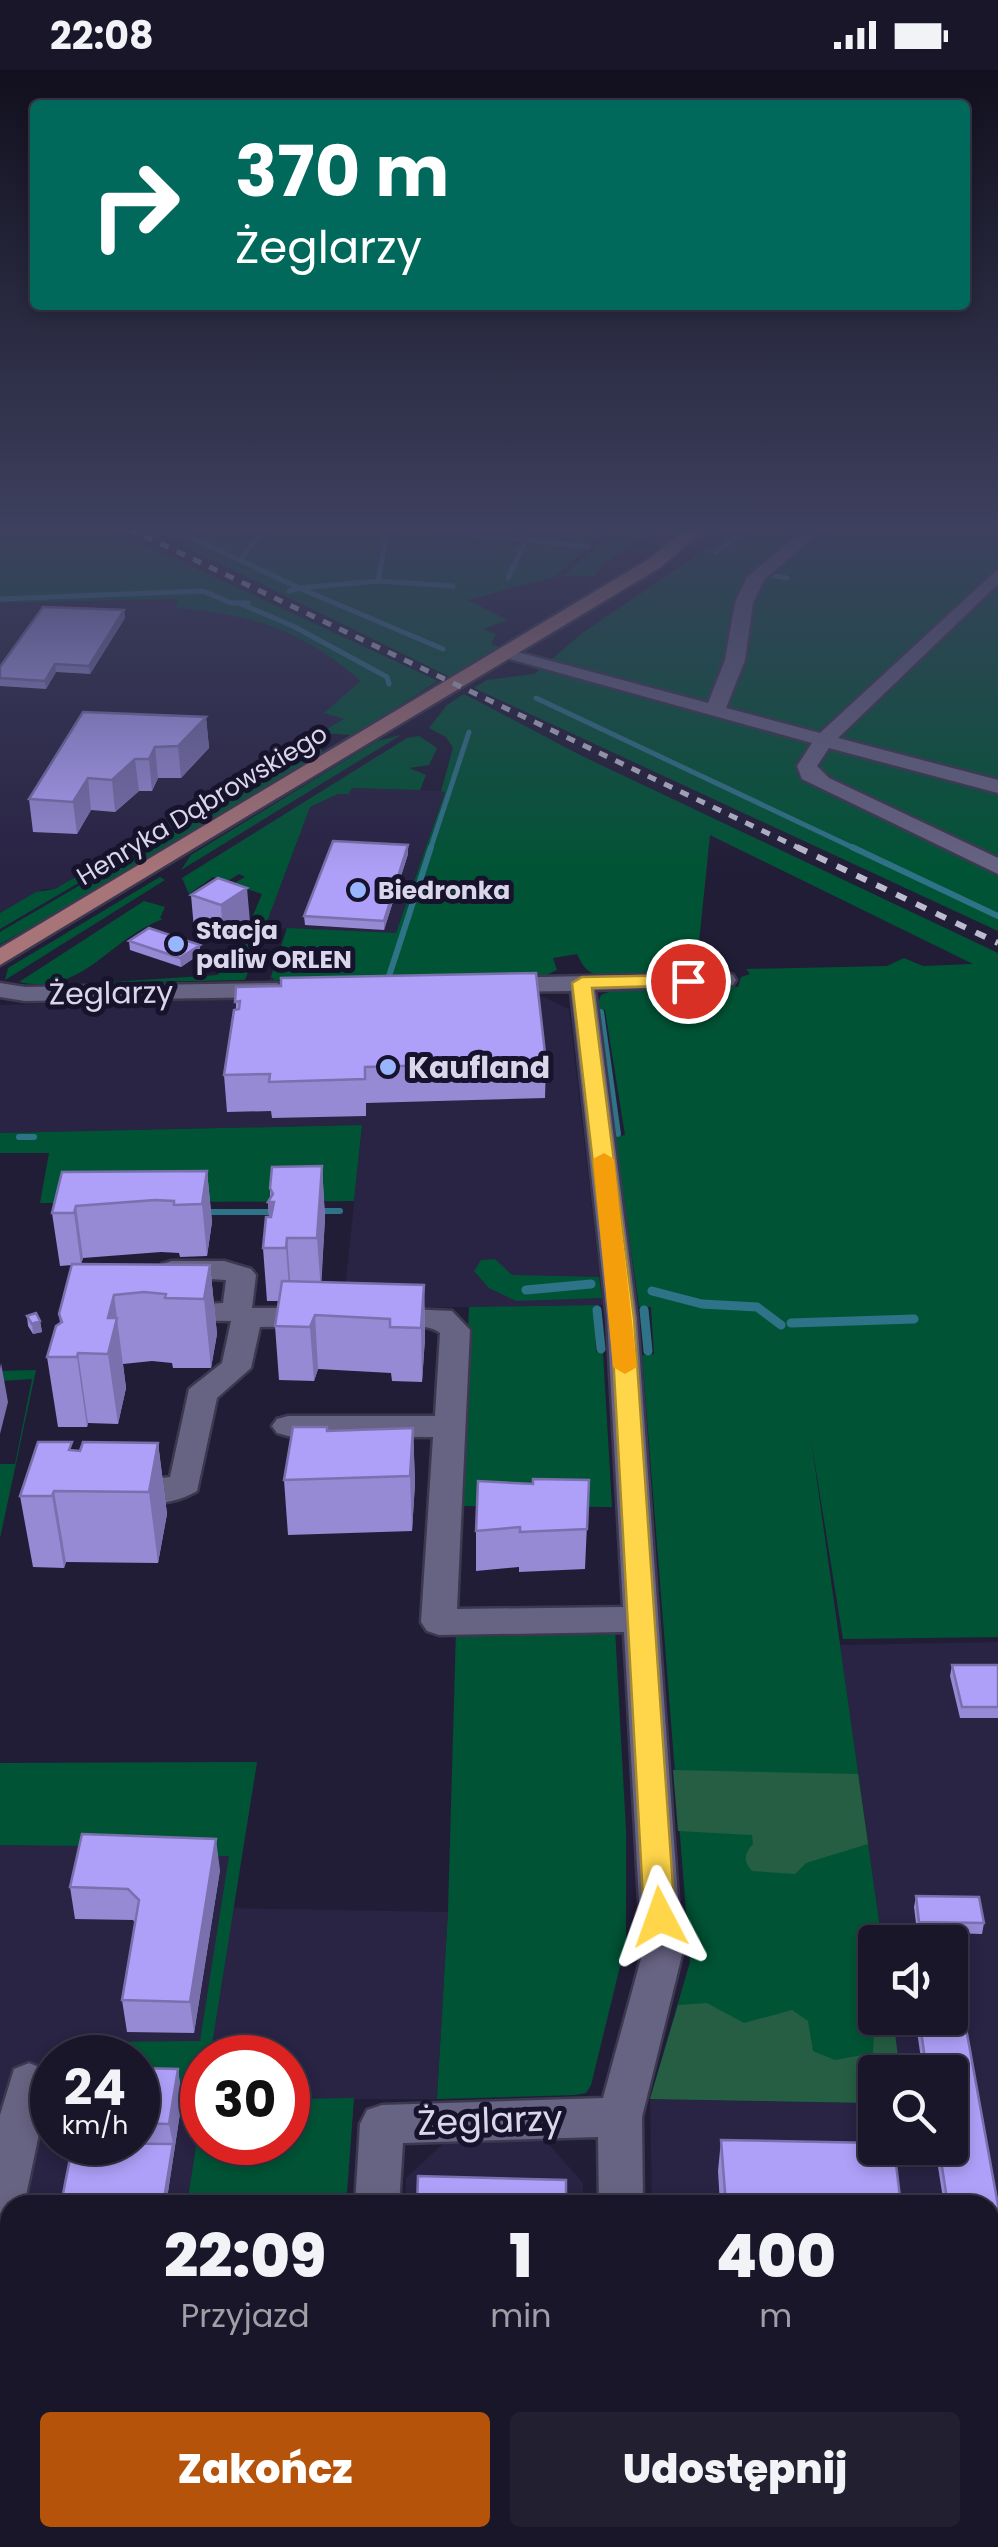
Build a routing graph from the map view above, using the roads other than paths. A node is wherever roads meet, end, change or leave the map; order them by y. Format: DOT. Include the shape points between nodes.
graph roads {
  1 [pos="519,644"];
  2 [pos="737,644"];
  3 [pos="925,644"];
  4 [pos="502,654"];
  5 [pos="714,712"];
  6 [pos="824,740"];
  7 [pos="998,787"];
  8 [pos="998,867"];
  9 [pos="0,958"];
  10 [pos="724,980"];
  11 [pos="582,983"];
  12 [pos="478,985"];
  13 [pos="304,989"];
  14 [pos="0,990"];
  15 [pos="148,1271"];
  16 [pos="138,1314"];
  17 [pos="242,1315"];
  18 [pos="288,1426"];
  19 [pos="450,1427"];
  20 [pos="112,1492"];
  21 [pos="640,1619"];
  22 [pos="29,2082"];
  23 [pos="620,2117"];
  24 [pos="4,2195"];
  25 [pos="378,2195"];
  26 [pos="621,2195"];
  1 -- 4 [label="main road, Henryka Dąbrowskiego"];
  2 -- 5 [label="street"];
  3 -- 6 [label="street"];
  4 -- 5 [label="street"];
  4 -- 9 [label="main road, Henryka Dąbrowskiego"];
  5 -- 6 [label="street"];
  6 -- 7 [label="street"];
  6 -- 8 [label="street" via="807,766 809,775"];
  10 -- 11 [label="street"];
  11 -- 12 [label="street"];
  11 -- 21 [label="street" via="622,1318"];
  13 -- 14 [label="street, Żeglarzy" via="116,1005"];
  15 -- 17 [label="street" via="234,1270 241,1275"];
  16 -- 17 [label="street"];
  17 -- 19 [label="street" via="427,1316 451,1322 456,1339"];
  17 -- 20 [label="street" via="236,1368 201,1398 180,1488"];
  18 -- 19 [label="street"];
  19 -- 21 [label="street" via="439,1622"];
  21 -- 23 [label="street" via="662,1954"];
  22 -- 24 [label="street"];
  23 -- 25 [label="street, Żeglarzy" via="382,2124"];
  23 -- 26 [label="street"];
}
